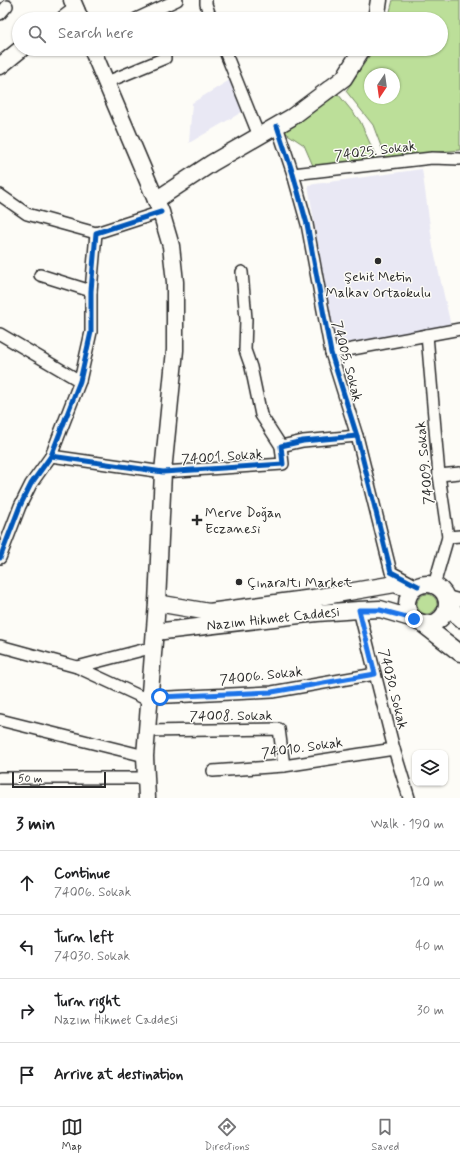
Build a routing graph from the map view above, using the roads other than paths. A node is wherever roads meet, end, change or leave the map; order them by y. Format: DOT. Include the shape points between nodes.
graph roads {
  1 [pos="177,0"];
  2 [pos="206,0"];
  3 [pos="379,0"];
  4 [pos="161,12"];
  5 [pos="209,12"];
  6 [pos="377,12"];
  7 [pos="12,56"];
  8 [pos="95,56"];
  9 [pos="165,56"];
  10 [pos="227,56"];
  11 [pos="358,56"];
  12 [pos="0,66"];
  13 [pos="106,82"];
  14 [pos="277,126"];
  15 [pos="259,136"];
  16 [pos="460,159"];
  17 [pos="293,174"];
  18 [pos="0,196"];
  19 [pos="159,206"];
  20 [pos="96,233"];
  21 [pos="242,272"];
  22 [pos="40,275"];
  23 [pos="91,292"];
  24 [pos="460,329"];
  25 [pos="0,334"];
  26 [pos="428,335"];
  27 [pos="330,353"];
  28 [pos="80,381"];
  29 [pos="357,436"];
  30 [pos="281,446"];
  31 [pos="51,456"];
  32 [pos="163,472"];
  33 [pos="460,474"];
  34 [pos="440,475"];
  35 [pos="460,536"];
  36 [pos="448,537"];
  37 [pos="0,558"];
  38 [pos="415,588"];
  39 [pos="447,596"];
  40 [pos="157,602"];
  41 [pos="359,610"];
  42 [pos="460,619"];
  43 [pos="417,621"];
  44 [pos="154,639"];
  45 [pos="0,646"];
  46 [pos="460,653"];
  47 [pos="77,667"];
  48 [pos="375,674"];
  49 [pos="148,699"];
  50 [pos="0,720"];
  51 [pos="146,731"];
  52 [pos="394,749"];
  53 [pos="145,756"];
  54 [pos="284,766"];
  55 [pos="213,771"];
  56 [pos="0,778"];
  57 [pos="145,778"];
  58 [pos="147,798"];
  59 [pos="409,798"];
  1 -- 4 [label="street"];
  2 -- 5 [label="street"];
  3 -- 6 [label="main road"];
  7 -- 12 [label="main road"];
  8 -- 13 [label="main road"];
  9 -- 13 [label="street"];
  10 -- 15 [label="street"];
  11 -- 14 [label="main road" via="344,78"];
  13 -- 19 [label="main road"];
  14 -- 15 [label="main road"];
  14 -- 17 [label="street, 74005. Sokak"];
  15 -- 19 [label="main road" via="212,163"];
  16 -- 17 [label="street, 74025. Sokak" via="432,158"];
  17 -- 27 [label="street, 74005. Sokak" via="307,224"];
  18 -- 20 [label="street" via="27,214"];
  19 -- 20 [label="street"];
  19 -- 32 [label="main road" via="171,246 175,282 175,350"];
  20 -- 23 [label="street"];
  21 -- 30 [label="street" via="246,319 245,350 261,415"];
  22 -- 23 [label="street"];
  23 -- 28 [label="street" via="91,332"];
  24 -- 26 [label="street"];
  25 -- 28 [label="street"];
  26 -- 27 [label="street"];
  26 -- 34 [label="street, 74009. Sokak"];
  27 -- 29 [label="street, 74005. Sokak"];
  28 -- 31 [label="street"];
  29 -- 30 [label="street, 74001. Sokak" via="302,441"];
  29 -- 38 [label="street, 74005. Sokak" via="391,572"];
  30 -- 32 [label="street, 74001. Sokak" via="283,464"];
  31 -- 32 [label="street"];
  31 -- 37 [label="street" via="20,506"];
  32 -- 40 [label="main road"];
  33 -- 34 [label="street"];
  34 -- 36 [label="street, 74009. Sokak"];
  35 -- 36 [label="street"];
  36 -- 39 [label="street, 74009. Sokak"];
  38 -- 39 [label="main road" via="424,584"];
  38 -- 40 [label="main road, Nazım Hikmet Caddesi" via="395,584 209,612"];
  38 -- 43 [label="main road" via="409,595 407,608"];
  39 -- 42 [label="main road"];
  39 -- 43 [label="main road" via="446,609 439,620 433,623"];
  40 -- 44 [label="main road"];
  41 -- 43 [label="main road, Nazım Hikmet Caddesi" via="380,610"];
  41 -- 44 [label="main road, Nazım Hikmet Caddesi" via="316,613"];
  41 -- 48 [label="street, 74030. Sokak"];
  43 -- 46 [label="main road, Nazım Hikmet Caddesi"];
  44 -- 47 [label="street"];
  44 -- 49 [label="main road"];
  45 -- 47 [label="street"];
  47 -- 49 [label="street"];
  48 -- 49 [label="street, 74006. Sokak" via="272,692"];
  48 -- 52 [label="street, 74030. Sokak"];
  49 -- 51 [label="main road"];
  50 -- 53 [label="street"];
  51 -- 53 [label="main road"];
  51 -- 54 [label="street, 74008. Sokak" via="279,730"];
  52 -- 54 [label="street, 74010. Sokak"];
  52 -- 59 [label="street, 74030. Sokak"];
  53 -- 57 [label="main road"];
  54 -- 55 [label="street, 74010. Sokak"];
  56 -- 57 [label="street"];
  57 -- 58 [label="main road"];
}
